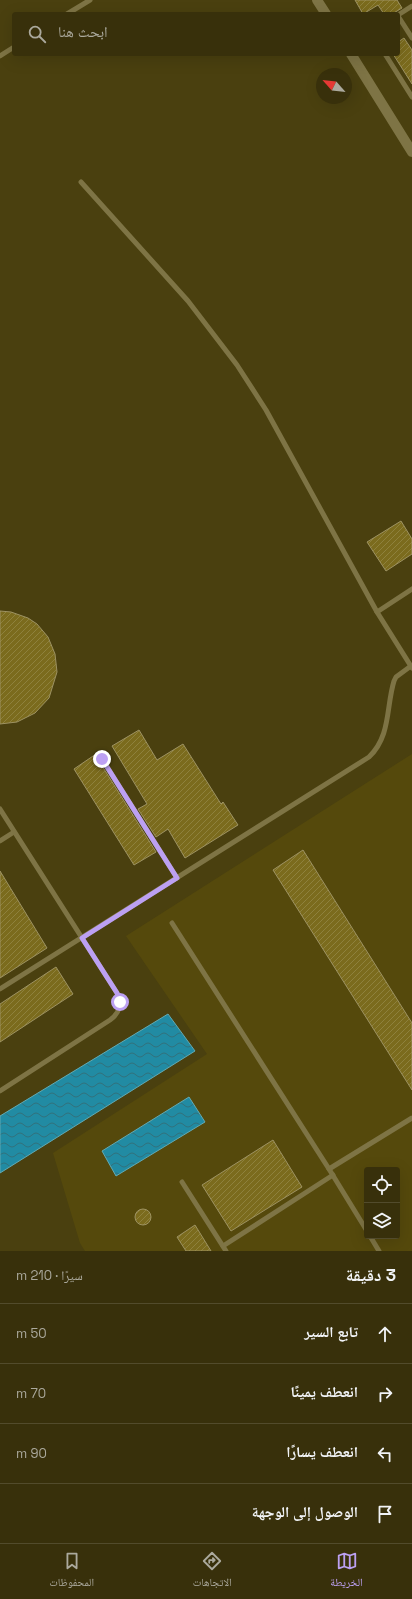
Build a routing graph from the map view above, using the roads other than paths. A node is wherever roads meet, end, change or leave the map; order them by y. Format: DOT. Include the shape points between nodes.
graph roads {
  1 [pos="90,0"];
  2 [pos="317,0"];
  3 [pos="412,6"];
  4 [pos="70,12"];
  5 [pos="325,12"];
  6 [pos="400,14"];
  7 [pos="400,18"];
  8 [pos="412,38"];
  9 [pos="12,48"];
  10 [pos="0,56"];
  11 [pos="352,56"];
  12 [pos="386,56"];
  13 [pos="412,97"];
  14 [pos="411,149"];
  15 [pos="80,182"];
  16 [pos="412,589"];
  17 [pos="377,612"];
  18 [pos="411,667"];
  19 [pos="102,759"];
  20 [pos="0,809"];
  21 [pos="14,832"];
  22 [pos="0,841"];
  23 [pos="177,878"];
  24 [pos="172,923"];
  25 [pos="82,938"];
  26 [pos="0,989"];
  27 [pos="0,1091"];
  28 [pos="412,1118"];
  29 [pos="330,1169"];
  30 [pos="333,1175"];
  31 [pos="182,1182"];
  32 [pos="364,1226"];
  33 [pos="372,1239"];
  34 [pos="223,1246"];
  35 [pos="226,1251"];
  36 [pos="379,1251"];
  1 -- 4 [label="lane"];
  2 -- 5 [label="street"];
  3 -- 6 [label="lane"];
  7 -- 8 [label="lane"];
  9 -- 10 [label="lane"];
  11 -- 14 [label="street"];
  12 -- 13 [label="lane"];
  15 -- 17 [label="lane" via="192,306 241,370 266,410"];
  16 -- 17 [label="lane"];
  17 -- 18 [label="lane"];
  18 -- 23 [label="lane" via="394,681 385,732 379,746 369,757"];
  19 -- 23 [label="lane"];
  20 -- 21 [label="lane"];
  21 -- 22 [label="lane"];
  21 -- 25 [label="lane"];
  23 -- 25 [label="lane"];
  24 -- 29 [label="lane"];
  25 -- 26 [label="lane"];
  25 -- 27 [label="lane" via="117,993 120,1002 118,1013"];
  28 -- 29 [label="lane"];
  29 -- 30 [label="lane"];
  30 -- 32 [label="lane"];
  30 -- 34 [label="lane"];
  31 -- 34 [label="lane"];
  33 -- 36 [label="lane"];
  34 -- 35 [label="lane"];
}
